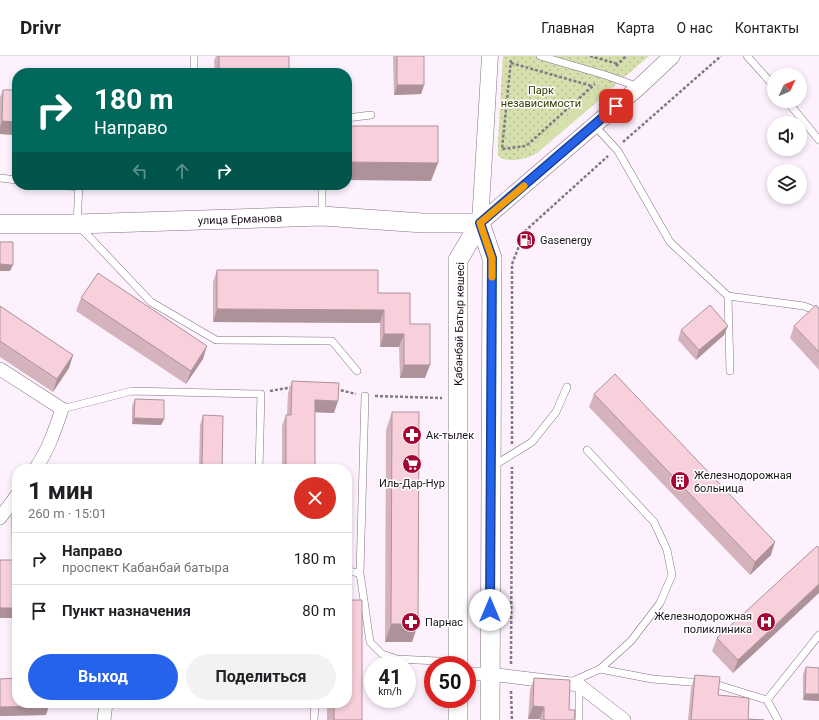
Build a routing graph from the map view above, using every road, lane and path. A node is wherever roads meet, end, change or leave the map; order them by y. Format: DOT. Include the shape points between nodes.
graph roads {
  1 [pos="194,56"];
  2 [pos="490,56"];
  3 [pos="540,56"];
  4 [pos="590,56"];
  5 [pos="626,56"];
  6 [pos="672,56"];
  7 [pos="721,56"];
  8 [pos="747,56"];
  9 [pos="194,68"];
  10 [pos="547,68"];
  11 [pos="546,73"];
  12 [pos="767,78"];
  13 [pos="639,87"];
  14 [pos="793,108"];
  15 [pos="371,115"];
  16 [pos="352,117"];
  17 [pos="594,125"];
  18 [pos="819,140"];
  19 [pos="616,149"];
  20 [pos="0,178"];
  21 [pos="12,179"];
  22 [pos="79,190"];
  23 [pos="322,190"];
  24 [pos="322,216"];
  25 [pos="480,223"];
  26 [pos="0,224"];
  27 [pos="77,224"];
  28 [pos="728,296"];
  29 [pos="819,312"];
  30 [pos="0,369"];
  31 [pos="357,371"];
  32 [pos="730,371"];
  33 [pos="567,387"];
  34 [pos="365,396"];
  35 [pos="62,410"];
  36 [pos="587,450"];
  37 [pos="512,455"];
  38 [pos="39,464"];
  39 [pos="259,464"];
  40 [pos="491,467"];
  41 [pos="12,501"];
  42 [pos="0,518"];
  43 [pos="352,571"];
  44 [pos="360,573"];
  45 [pos="819,635"];
  46 [pos="461,656"];
  47 [pos="424,662"];
  48 [pos="600,669"];
  49 [pos="476,671"];
  50 [pos="490,674"];
  51 [pos="511,677"];
  52 [pos="573,685"];
  53 [pos="767,700"];
  54 [pos="105,708"];
  55 [pos="315,708"];
  56 [pos="458,708"];
  57 [pos="104,720"];
  58 [pos="314,720"];
  59 [pos="458,720"];
  60 [pos="490,720"];
  61 [pos="512,720"];
  62 [pos="579,720"];
  63 [pos="624,720"];
  64 [pos="778,720"];
  1 -- 9 [label="lane"];
  2 -- 25 [label="street"];
  3 -- 13 [label="lane"];
  4 -- 5 [label="path" via="617,65"];
  6 -- 13 [label="street"];
  7 -- 19 [label="path"];
  8 -- 12 [label="lane"];
  10 -- 11 [label="path"];
  11 -- 11 [label="path" via="511,61 502,149 526,146 594,85"];
  13 -- 17 [label="street"];
  14 -- 18 [label="lane"];
  15 -- 16 [label="lane"];
  17 -- 19 [label="lane"];
  17 -- 25 [label="street"];
  19 -- 28 [label="lane" via="670,242"];
  19 -- 37 [label="path" via="525,231 512,264"];
  20 -- 21 [label="lane"];
  22 -- 27 [label="lane"];
  23 -- 24 [label="lane"];
  24 -- 25 [label="main road, улица Ерманова" via="423,223"];
  24 -- 27 [label="main road, улица Ерманова"];
  25 -- 40 [label="main road" via="492,258"];
  25 -- 46 [label="main road, Қабанбай Батыр көшесі" via="458,260"];
  26 -- 27 [label="main road, улица Ерманова"];
  27 -- 31 [label="lane" via="151,302 216,340 332,341"];
  28 -- 29 [label="lane" via="804,306"];
  28 -- 32 [label="lane"];
  30 -- 35 [label="street"];
  33 -- 37 [label="lane" via="556,412 532,442"];
  34 -- 44 [label="lane"];
  35 -- 38 [label="street" via="54,435"];
  35 -- 39 [label="lane" via="132,391 261,394"];
  36 -- 48 [label="lane" via="654,522 666,550 672,575 660,603 631,641"];
  37 -- 40 [label="lane"];
  37 -- 51 [label="path"];
  40 -- 50 [label="main road"];
  41 -- 42 [label="street"];
  43 -- 44 [label="lane"];
  44 -- 47 [label="lane" via="370,642 382,654"];
  45 -- 53 [label="lane"];
  48 -- 52 [label="lane"];
  48 -- 53 [label="lane" via="652,679 715,684"];
  49 -- 50 [label="street"];
  50 -- 51 [label="street"];
  50 -- 60 [label="main road"];
  51 -- 52 [label="street"];
  51 -- 61 [label="path"];
  52 -- 62 [label="lane"];
  52 -- 63 [label="street"];
  53 -- 64 [label="lane"];
  54 -- 57 [label="street"];
  55 -- 58 [label="lane"];
  56 -- 59 [label="main road"];
}
